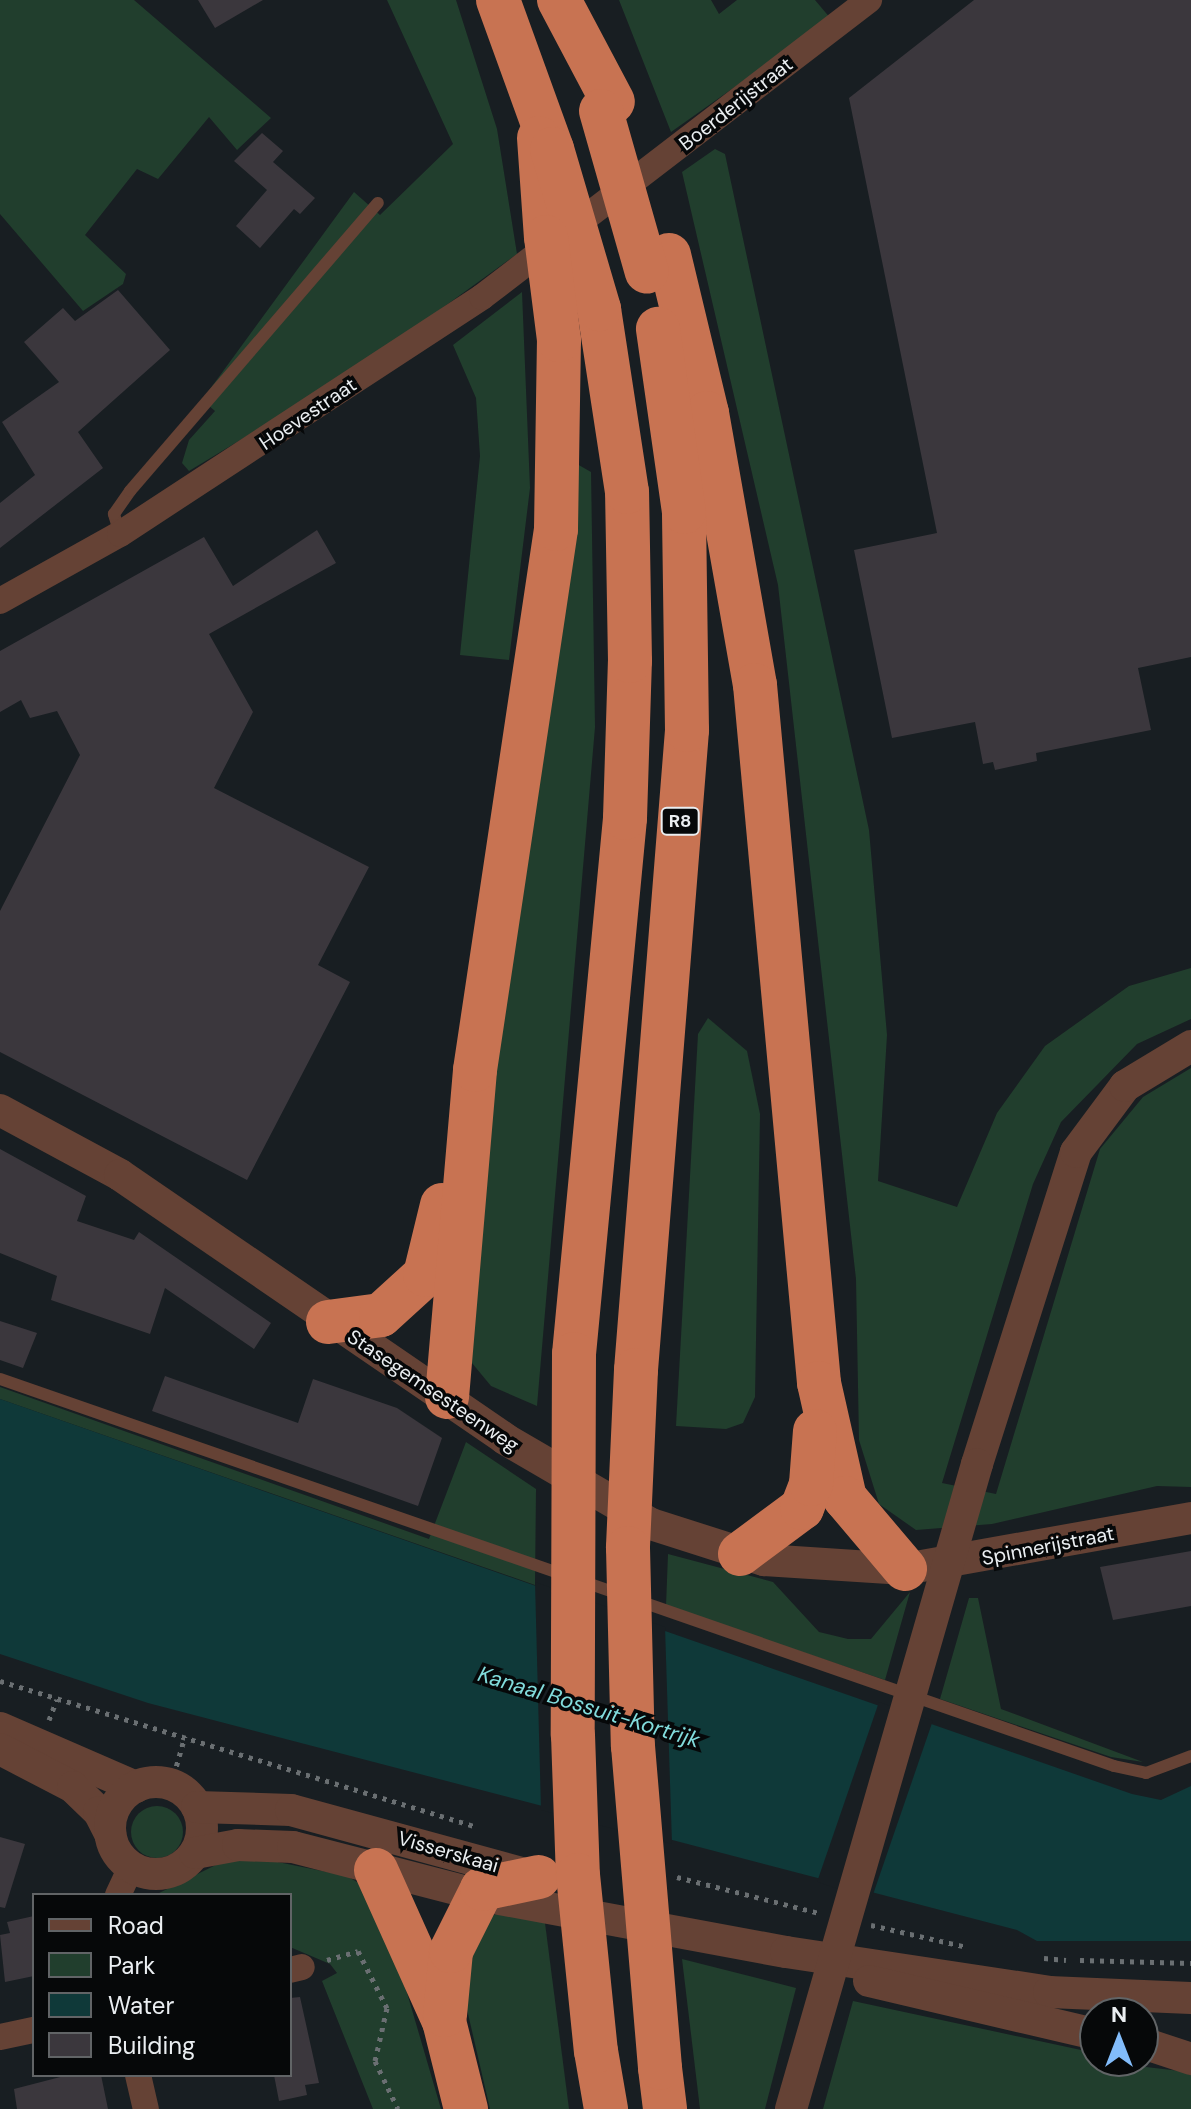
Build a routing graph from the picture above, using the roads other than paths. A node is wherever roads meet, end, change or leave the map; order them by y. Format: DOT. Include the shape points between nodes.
graph roads {
  1 [pos="498,0"];
  2 [pos="869,0"];
  3 [pos="569,19"];
  4 [pos="546,154"];
  5 [pos="378,203"];
  6 [pos="603,208"];
  7 [pos="658,264"];
  8 [pos="120,534"];
  9 [pos="0,601"];
  10 [pos="1191,1046"];
  11 [pos="475,1070"];
  12 [pos="0,1110"];
  13 [pos="328,1322"];
  14 [pos="0,1379"];
  15 [pos="819,1383"];
  16 [pos="447,1397"];
  17 [pos="1191,1518"];
  18 [pos="740,1554"];
  19 [pos="905,1569"];
  20 [pos="0,1728"];
  21 [pos="0,1749"];
  22 [pos="1191,1756"];
  23 [pos="136,1787"];
  24 [pos="197,1807"];
  25 [pos="110,1834"];
  26 [pos="195,1853"];
  27 [pos="376,1870"];
  28 [pos="539,1877"];
  29 [pos="124,1881"];
  30 [pos="478,1895"];
  31 [pos="692,1930"];
  32 [pos="786,1952"];
  33 [pos="1191,1998"];
  34 [pos="444,2021"];
  35 [pos="32,2030"];
  36 [pos="1079,2031"];
  37 [pos="0,2037"];
  38 [pos="1159,2048"];
  39 [pos="1191,2059"];
  40 [pos="138,2077"];
  41 [pos="662,2088"];
  42 [pos="146,2109"];
  43 [pos="466,2109"];
  44 [pos="606,2109"];
  45 [pos="791,2109"];
  1 -- 4 [label="highway" via="537,100"];
  2 -- 6 [label="street, Boerderijstraat"];
  3 -- 7 [label="highway" via="607,107 646,164"];
  4 -- 11 [label="highway, bridge" via="559,340 556,529"];
  4 -- 44 [label="highway, bridge" via="599,309 627,492 630,661 625,818 574,1354 578,1875"];
  5 -- 8 [label="lane" via="130,491 114,514"];
  6 -- 8 [label="street, Hoevestraat" via="319,409"];
  7 -- 15 [label="highway" via="707,413 755,685"];
  7 -- 41 [label="highway, R8, bridge" via="684,512 687,730 636,1370 628,1548 633,1746"];
  8 -- 9 [label="street, Hoevestraat"];
  10 -- 45 [label="street, bridge" via="1125,1086 1076,1152 977,1464"];
  11 -- 13 [label="highway" via="425,1275 381,1315"];
  11 -- 16 [label="highway"];
  12 -- 13 [label="street, Stasegemsesteenweg" via="120,1175"];
  13 -- 16 [label="street, Stasegemsesteenweg"];
  14 -- 22 [label="lane" via="1114,1766 1146,1773"];
  15 -- 18 [label="highway" via="807,1500 790,1522"];
  15 -- 19 [label="highway" via="845,1498"];
  16 -- 18 [label="street, Stasegemsesteenweg" via="606,1500 651,1524"];
  17 -- 19 [label="street, Spinnerijstraat"];
  18 -- 19 [label="street, Stasegemsesteenweg" via="832,1569"];
  20 -- 23 [label="street"];
  21 -- 25 [label="street" via="73,1787 99,1812"];
  23 -- 24 [label="street" via="171,1785"];
  23 -- 25 [label="street" via="115,1806"];
  24 -- 26 [label="street" via="203,1827"];
  24 -- 28 [label="street, Visserskaai" via="291,1810"];
  25 -- 29 [label="street"];
  26 -- 27 [label="street, Visserskaai" via="280,1846"];
  26 -- 29 [label="street" via="173,1872"];
  27 -- 30 [label="street, Visserskaai"];
  27 -- 34 [label="highway"];
  28 -- 30 [label="highway" via="488,1884"];
  28 -- 31 [label="street, Visserskaai"];
  30 -- 31 [label="street, Visserskaai"];
  30 -- 34 [label="highway" via="451,1951"];
  31 -- 32 [label="street, Visserskaai"];
  32 -- 33 [label="street, Visserskaai" via="1049,1992"];
  32 -- 36 [label="street" via="910,1995"];
  34 -- 43 [label="highway"];
  35 -- 37 [label="street"];
  38 -- 39 [label="street"];
  40 -- 42 [label="street"];
}
